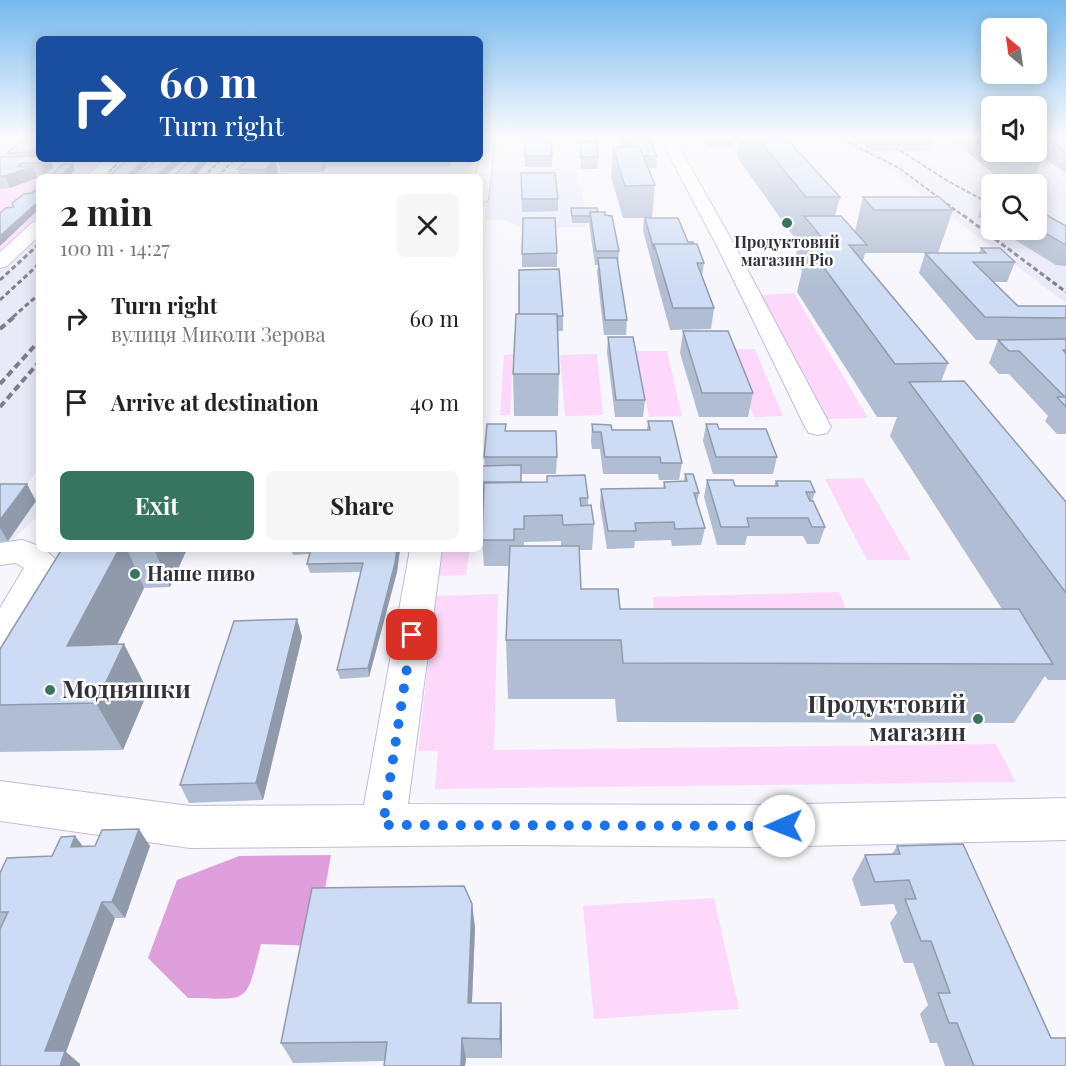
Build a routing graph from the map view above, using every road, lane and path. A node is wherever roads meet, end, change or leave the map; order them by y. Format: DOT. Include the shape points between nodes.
graph roads {
  1 [pos="694,186"];
  2 [pos="36,229"];
  3 [pos="0,262"];
  4 [pos="818,427"];
  5 [pos="426,552"];
  6 [pos="0,554"];
  7 [pos="0,638"];
  8 [pos="0,801"];
  9 [pos="1066,819"];
  10 [pos="383,825"];
  1 -- 4 [label="street"];
  2 -- 3 [label="street"];
  5 -- 10 [label="street"];
  6 -- 7 [label="street" via="22,551 43,565"];
  8 -- 10 [label="street" via="190,827"];
  9 -- 10 [label="street" via="761,826"];
}
